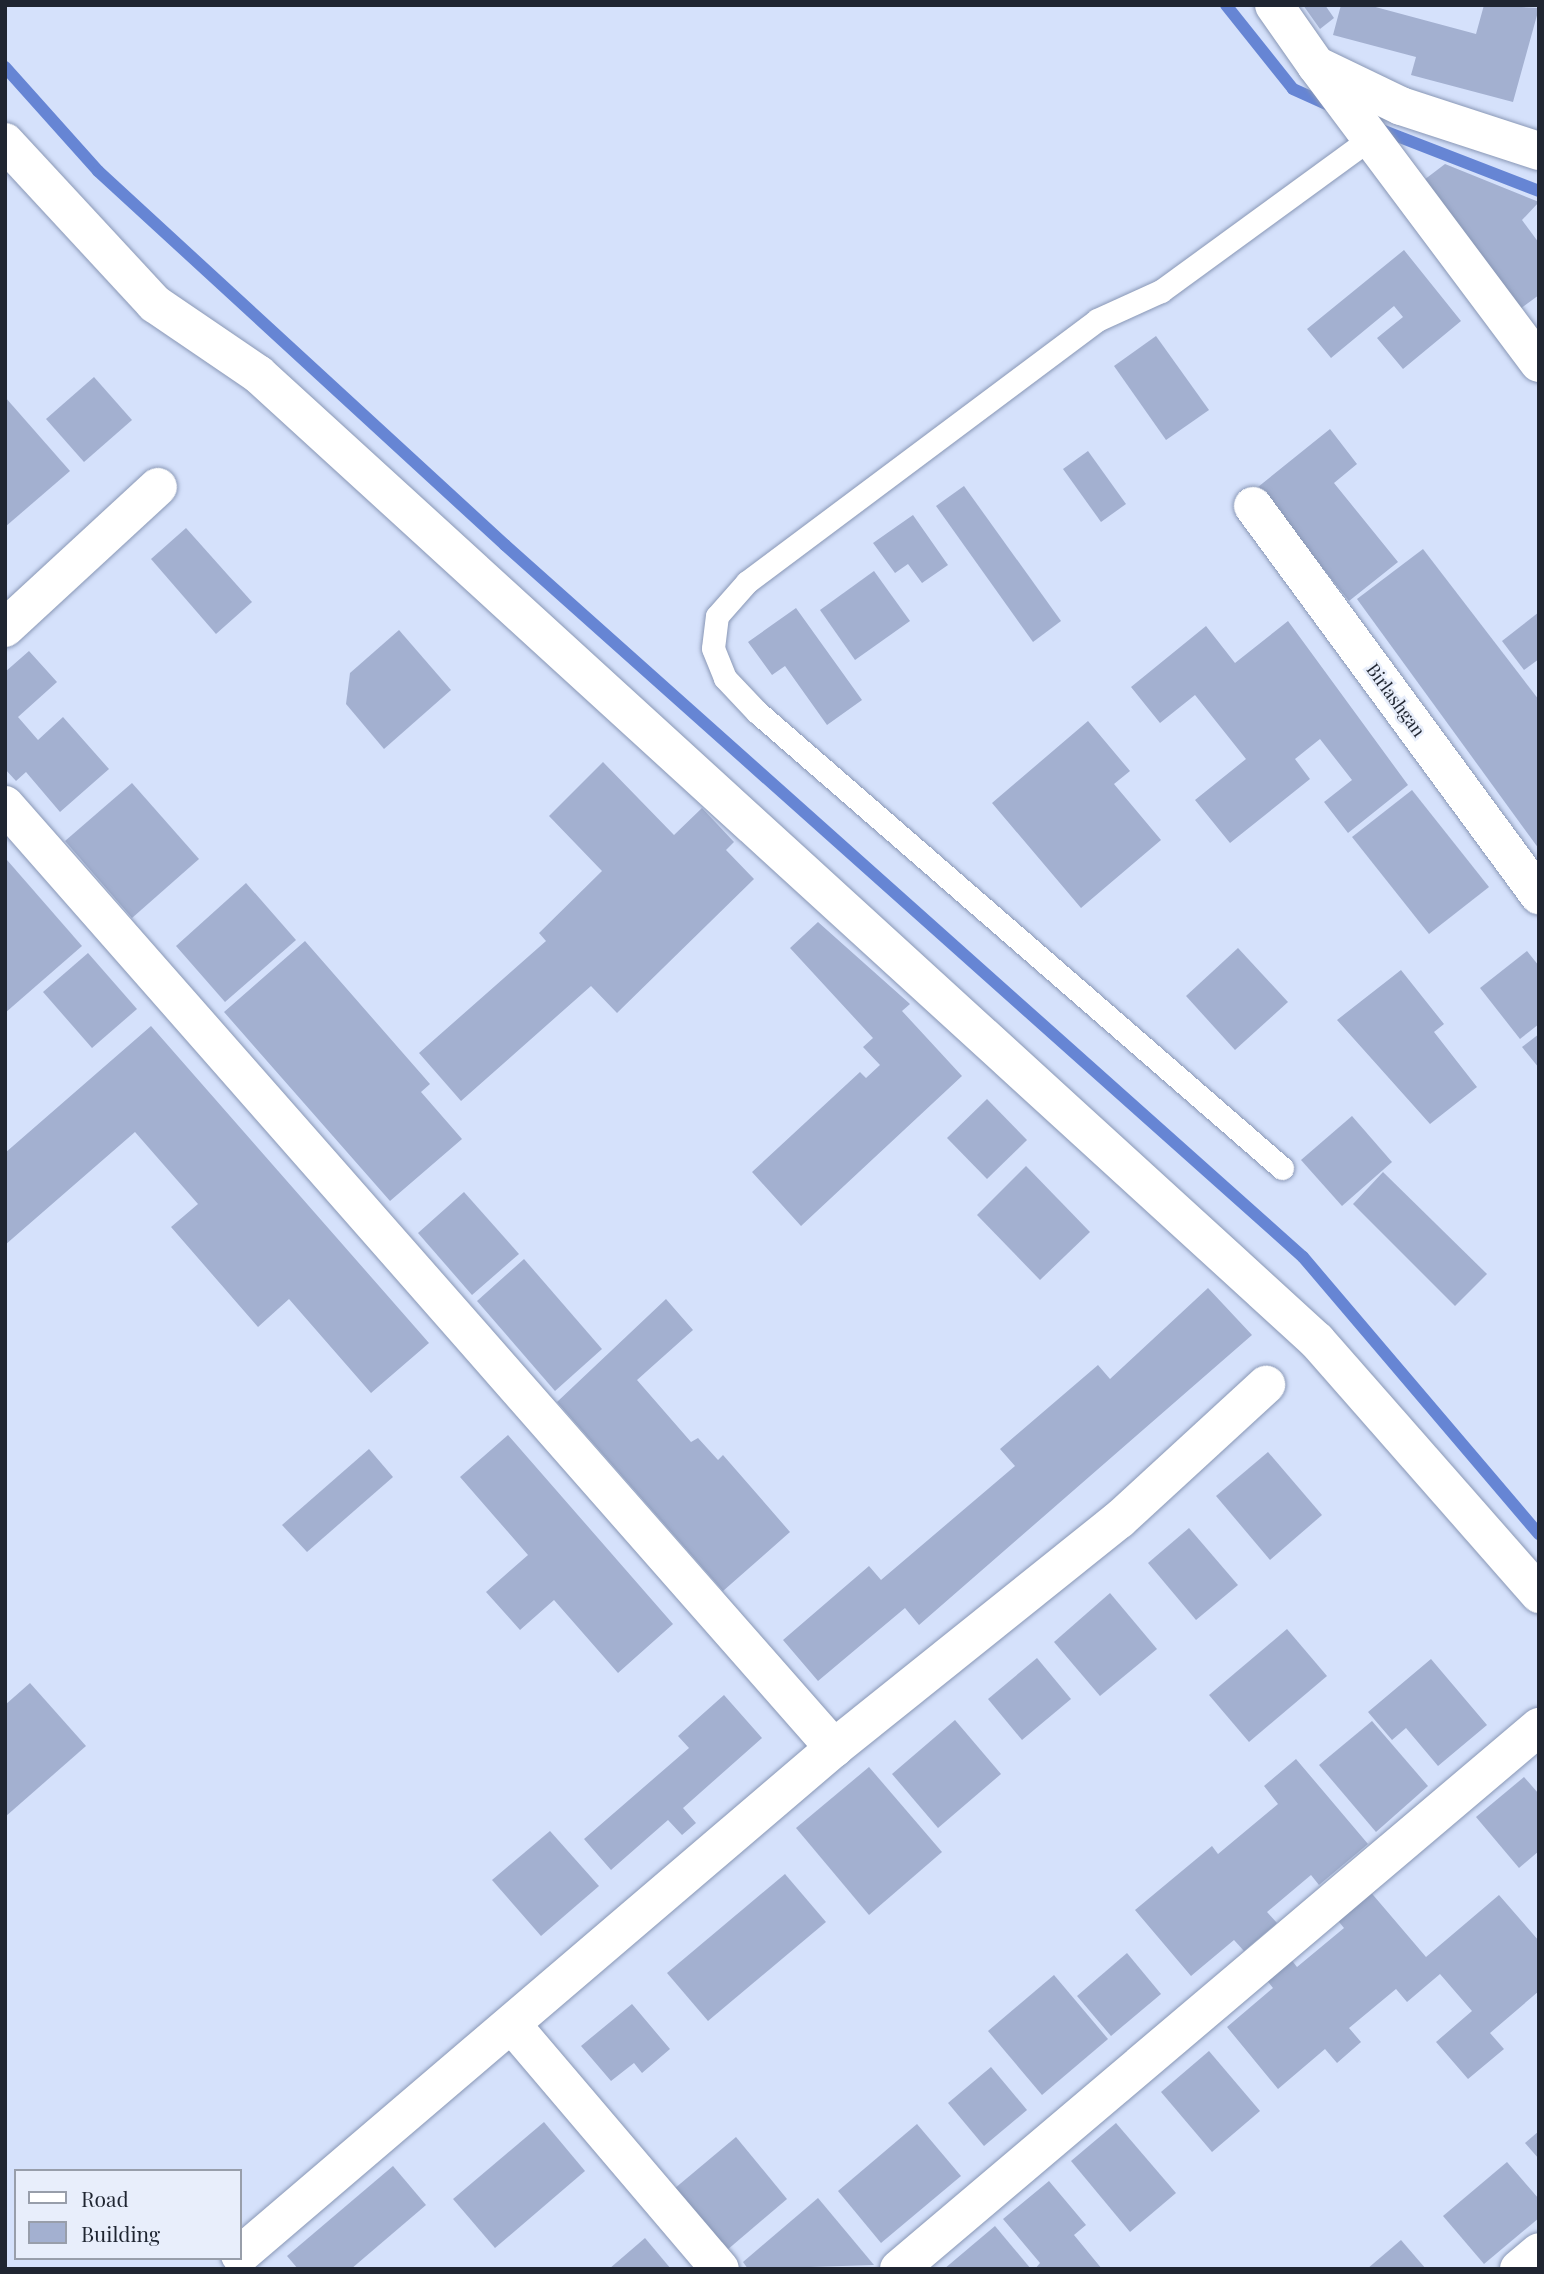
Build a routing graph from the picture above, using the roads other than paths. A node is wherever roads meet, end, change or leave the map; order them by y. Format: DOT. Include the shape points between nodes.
graph roads {
  1 [pos="1273,5"];
  2 [pos="1316,65"];
  3 [pos="1371,138"];
  4 [pos="5,142"];
  5 [pos="1539,151"];
  6 [pos="1539,363"];
  7 [pos="158,487"];
  8 [pos="1254,506"];
  9 [pos="5,628"];
  10 [pos="5,805"];
  11 [pos="1539,895"];
  12 [pos="1282,1168"];
  13 [pos="1266,1385"];
  14 [pos="1539,1594"];
  15 [pos="1539,1727"];
  16 [pos="834,1748"];
  17 [pos="513,2026"];
  18 [pos="1539,2252"];
  19 [pos="242,2253"];
  20 [pos="720,2269"];
  21 [pos="899,2269"];
  22 [pos="1519,2269"];
  1 -- 2 [label="street"];
  2 -- 3 [label="street"];
  2 -- 5 [label="street" via="1401,106"];
  3 -- 6 [label="street"];
  3 -- 12 [label="lane" via="1161,291 1097,320 747,582 717,616 713,648 724,678 757,712"];
  4 -- 14 [label="street" via="155,304 258,374 1317,1340"];
  7 -- 9 [label="street"];
  8 -- 11 [label="street, Birlashgan"];
  10 -- 16 [label="street"];
  13 -- 16 [label="street" via="1119,1520"];
  15 -- 21 [label="street"];
  16 -- 17 [label="street"];
  17 -- 19 [label="street"];
  17 -- 20 [label="street"];
  18 -- 22 [label="street"];
}
